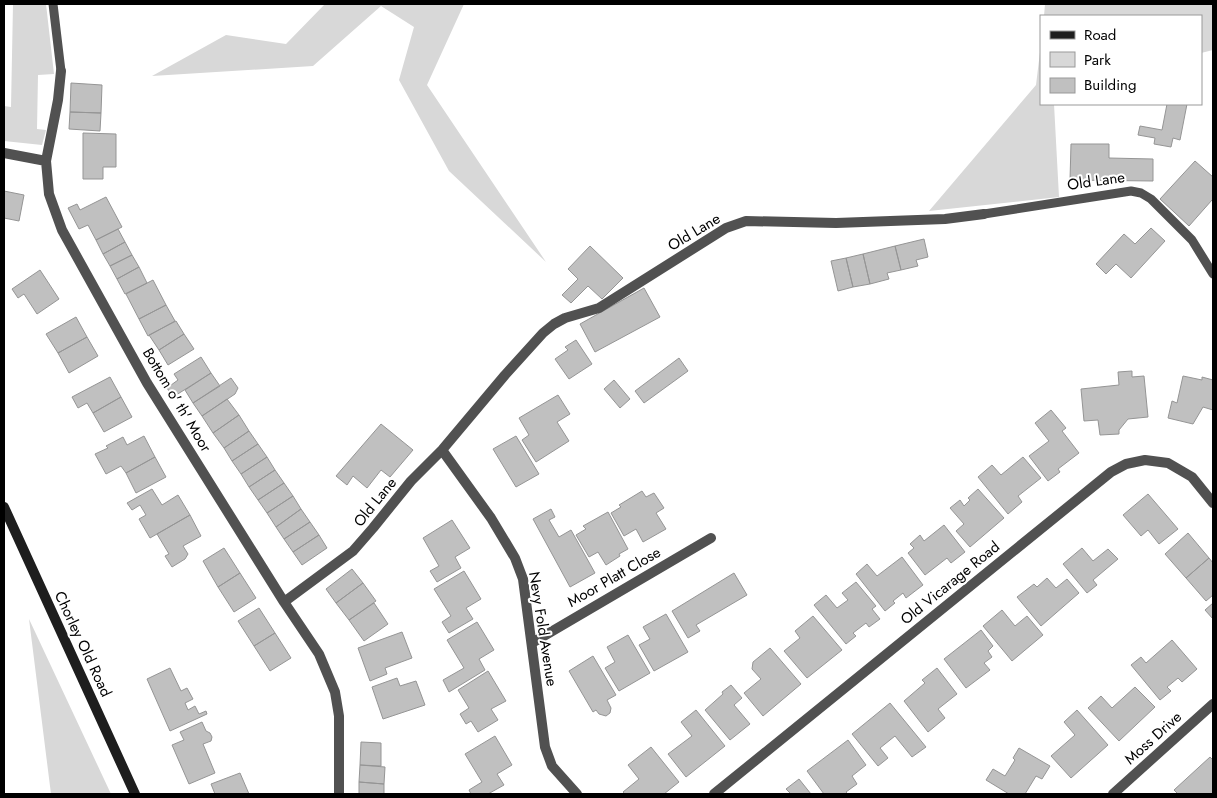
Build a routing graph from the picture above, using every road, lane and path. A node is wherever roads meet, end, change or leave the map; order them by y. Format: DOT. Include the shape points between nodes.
graph roads {
  1 [pos="53,4"];
  2 [pos="60,71"];
  3 [pos="4,153"];
  4 [pos="46,161"];
  5 [pos="984,214"];
  6 [pos="1213,274"];
  7 [pos="442,450"];
  8 [pos="1213,503"];
  9 [pos="4,507"];
  10 [pos="712,538"];
  11 [pos="284,602"];
  12 [pos="532,643"];
  13 [pos="1213,704"];
  14 [pos="135,794"];
  15 [pos="339,794"];
  16 [pos="577,794"];
  17 [pos="714,794"];
  18 [pos="1113,794"];
  1 -- 2 [label="lane, Bottom o' th' Moor"];
  2 -- 4 [label="street, Bottom o' th' Moor"];
  3 -- 4 [label="street"];
  4 -- 11 [label="street, Bottom o' th' Moor" via="49,194 62,230 148,383"];
  5 -- 6 [label="lane, Old Lane" via="1131,191 1141,193 1192,240"];
  5 -- 7 [label="street, Old Lane" via="945,219 836,223 746,221 726,228 599,308 554,324 505,375"];
  7 -- 11 [label="street, Old Lane" via="353,551"];
  7 -- 12 [label="street, Nevy Fold Avenue" via="491,518 515,558 523,579"];
  8 -- 17 [label="street, Old Vicarage Road" via="1192,477 1168,463 1145,460 1126,464 1111,472"];
  9 -- 14 [label="main road, Chorley Old Road"];
  10 -- 12 [label="street, Moor Platt Close"];
  11 -- 15 [label="street, Bottom o' th' Moor" via="319,654 335,692 339,716"];
  12 -- 16 [label="street, Nevy Fold Avenue" via="545,747 552,766"];
  13 -- 18 [label="street, Moss Drive"];
}
